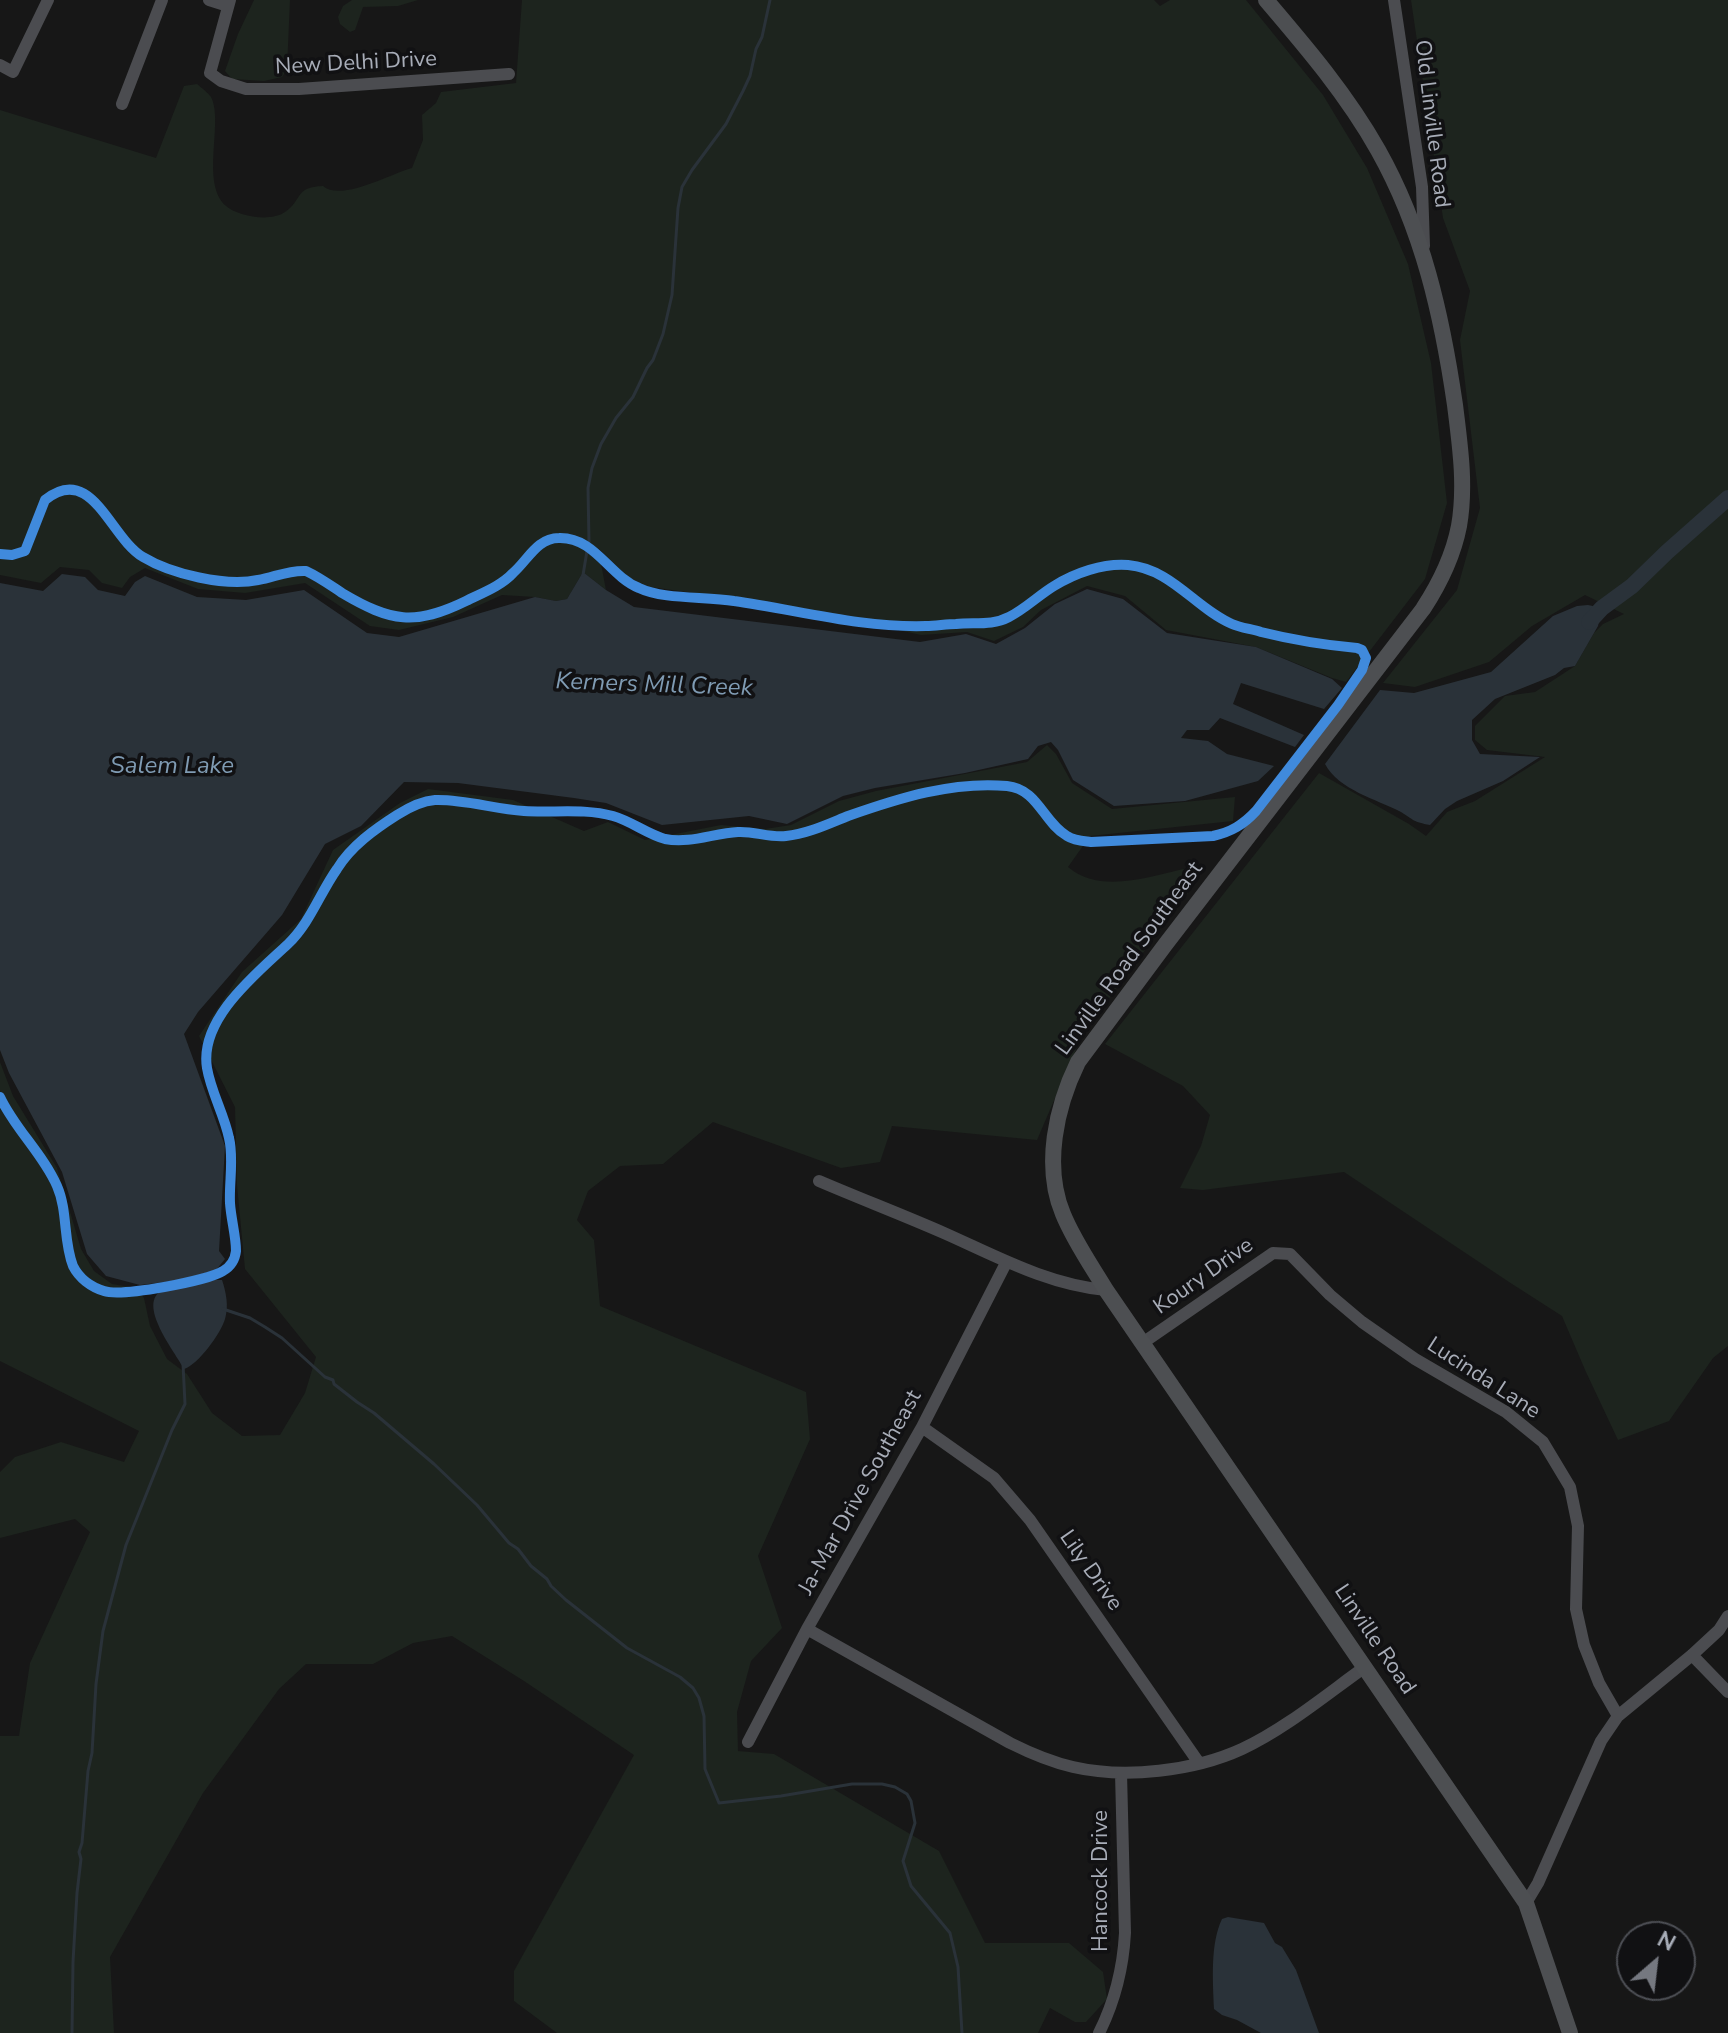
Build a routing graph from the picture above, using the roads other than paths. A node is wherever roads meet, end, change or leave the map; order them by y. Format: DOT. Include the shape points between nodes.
graph roads {
  1 [pos="48,0"];
  2 [pos="162,0"];
  3 [pos="209,0"];
  4 [pos="1266,0"];
  5 [pos="1394,0"];
  6 [pos="229,3"];
  7 [pos="0,65"];
  8 [pos="509,74"];
  9 [pos="122,104"];
  10 [pos="1424,253"];
  11 [pos="819,1181"];
  12 [pos="1290,1254"];
  13 [pos="1006,1263"];
  14 [pos="1106,1290"];
  15 [pos="1144,1342"];
  16 [pos="922,1427"];
  17 [pos="1728,1616"];
  18 [pos="807,1629"];
  19 [pos="1692,1655"];
  20 [pos="1365,1667"];
  21 [pos="1728,1692"];
  22 [pos="1618,1716"];
  23 [pos="748,1742"];
  24 [pos="1199,1763"];
  25 [pos="1121,1773"];
  26 [pos="1526,1903"];
  27 [pos="1099,2033"];
  28 [pos="1570,2033"];
  1 -- 7 [label="street" via="13,72"];
  2 -- 9 [label="street"];
  3 -- 6 [label="street"];
  4 -- 10 [label="main road, Linville Road Southeast" via="1365,127"];
  5 -- 10 [label="street, Old Linville Road" via="1422,187"];
  6 -- 8 [label="street, New Delhi Drive" via="210,73 246,89"];
  10 -- 14 [label="main road, Linville Road Southeast" via="1445,346 1461,458 1462,508 1453,552 1423,609 1078,1062 1056,1130 1056,1184 1073,1235"];
  11 -- 13 [label="street"];
  12 -- 15 [label="street, Koury Drive" via="1273,1253"];
  12 -- 22 [label="street, Lucinda Lane" via="1362,1322 1506,1412 1543,1442 1570,1487 1578,1526 1576,1609 1584,1645"];
  13 -- 14 [label="street" via="1082,1288"];
  13 -- 16 [label="street, Ja-Mar Drive Southeast"];
  14 -- 15 [label="main road, Linville Road"];
  15 -- 20 [label="main road, Linville Road"];
  16 -- 18 [label="street, Ja-Mar Drive Southeast"];
  16 -- 24 [label="street, Lily Drive" via="994,1478 1030,1520"];
  17 -- 19 [label="street"];
  18 -- 23 [label="street, Ja-Mar Drive Southeast"];
  18 -- 25 [label="street" via="1031,1753 1074,1767"];
  19 -- 21 [label="street"];
  19 -- 22 [label="street"];
  20 -- 24 [label="street" via="1245,1748"];
  20 -- 26 [label="main road, Linville Road"];
  22 -- 26 [label="street" via="1601,1741"];
  24 -- 25 [label="street"];
  25 -- 27 [label="street, Hancock Drive" via="1124,1956"];
  26 -- 28 [label="main road, Linville Road"];
}
